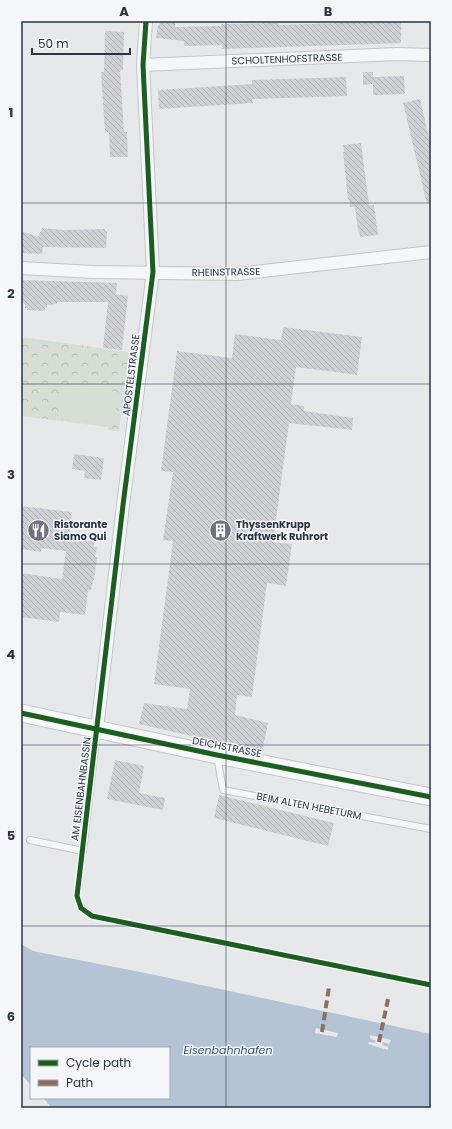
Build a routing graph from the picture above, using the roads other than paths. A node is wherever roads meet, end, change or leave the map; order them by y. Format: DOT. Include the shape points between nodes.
graph roads {
  1 [pos="146,21"];
  2 [pos="431,54"];
  3 [pos="143,65"];
  4 [pos="431,252"];
  5 [pos="21,268"];
  6 [pos="153,272"];
  7 [pos="21,713"];
  8 [pos="97,730"];
  9 [pos="217,755"];
  10 [pos="431,797"];
  11 [pos="431,829"];
  12 [pos="30,840"];
  1 -- 3 [label="street, APOSTELSTRASSE"];
  2 -- 3 [label="street, SCHOLTENHOFSTRASSE"];
  3 -- 6 [label="street, APOSTELSTRASSE"];
  4 -- 6 [label="street, RHEINSTRASSE" via="237,274"];
  5 -- 6 [label="street, RHEINSTRASSE"];
  6 -- 8 [label="street, APOSTELSTRASSE"];
  7 -- 8 [label="street, DEICHSTRASSE"];
  8 -- 9 [label="street, DEICHSTRASSE"];
  8 -- 12 [label="lane, AM EISENBAHNBASSIN" via="83,851"];
  9 -- 10 [label="street, DEICHSTRASSE"];
  9 -- 11 [label="lane, BEIM ALTEN HEBETURM" via="223,790"];
}
